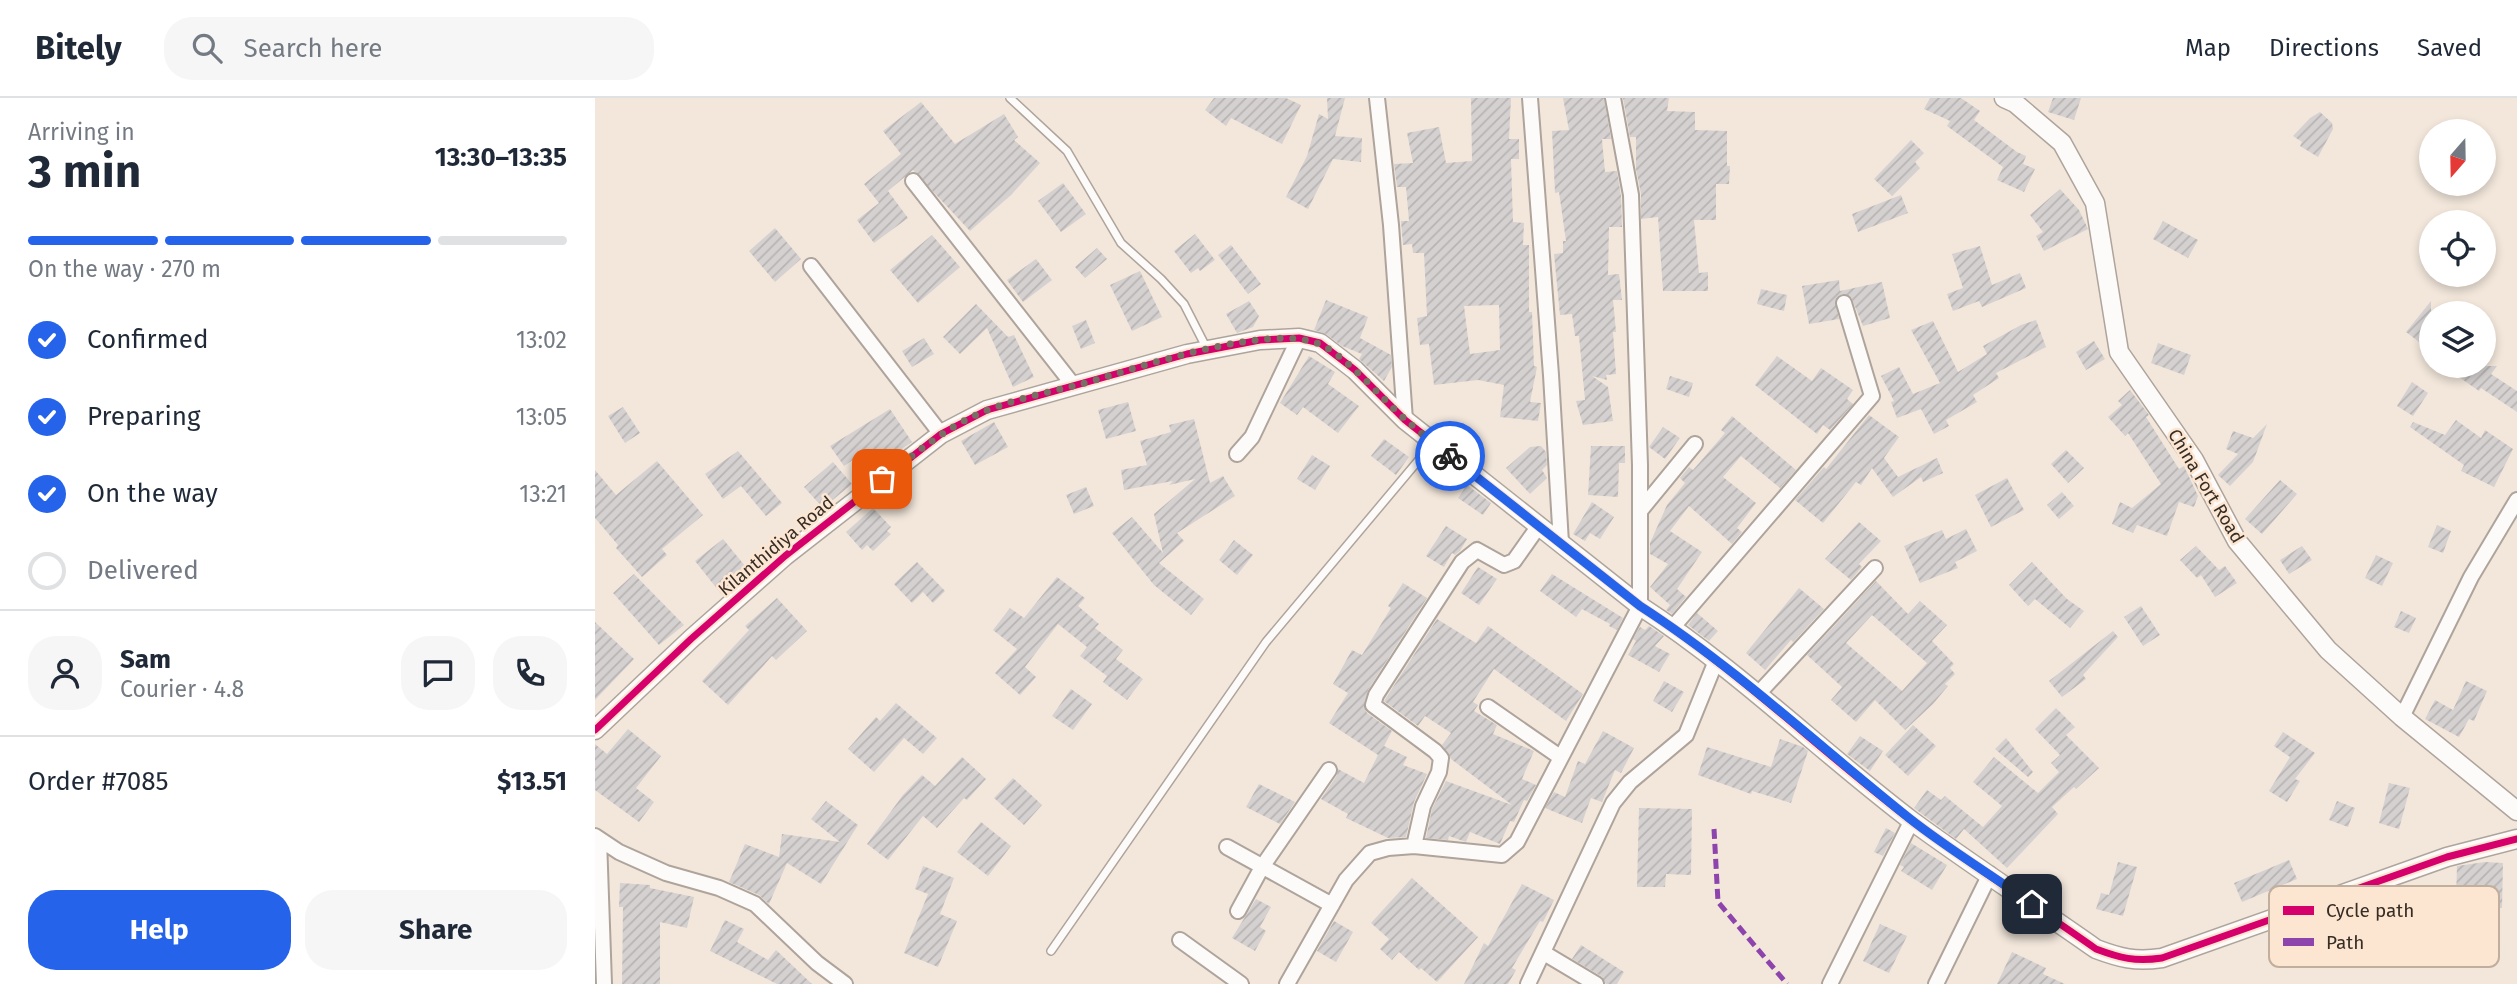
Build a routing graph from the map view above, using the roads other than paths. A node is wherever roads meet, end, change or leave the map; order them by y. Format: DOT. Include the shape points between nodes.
graph roads {
  1 [pos="1010,98"];
  2 [pos="1377,98"];
  3 [pos="1530,98"];
  4 [pos="1613,98"];
  5 [pos="2013,100"];
  6 [pos="913,181"];
  7 [pos="811,267"];
  8 [pos="1844,303"];
  9 [pos="1299,338"];
  10 [pos="1207,349"];
  11 [pos="1074,386"];
  12 [pos="1405,420"];
  13 [pos="941,434"];
  14 [pos="1434,443"];
  15 [pos="1695,444"];
  16 [pos="1237,454"];
  17 [pos="2517,500"];
  18 [pos="1640,511"];
  19 [pos="1538,527"];
  20 [pos="1560,543"];
  21 [pos="1875,568"];
  22 [pos="1640,606"];
  23 [pos="1673,627"];
  24 [pos="1716,661"];
  25 [pos="1758,694"];
  26 [pos="1488,707"];
  27 [pos="2402,717"];
  28 [pos="595,730"];
  29 [pos="1560,757"];
  30 [pos="1329,770"];
  31 [pos="2517,811"];
  32 [pos="1912,820"];
  33 [pos="597,838"];
  34 [pos="2517,839"];
  35 [pos="1414,846"];
  36 [pos="1227,847"];
  37 [pos="1262,867"];
  38 [pos="1990,874"];
  39 [pos="2365,886"];
  40 [pos="1332,905"];
  41 [pos="1238,911"];
  42 [pos="2269,920"];
  43 [pos="1179,940"];
  44 [pos="1051,951"];
  45 [pos="1544,953"];
  46 [pos="604,984"];
  47 [pos="845,984"];
  48 [pos="1241,984"];
  49 [pos="1287,984"];
  50 [pos="1528,984"];
  51 [pos="1597,984"];
  52 [pos="1830,984"];
  53 [pos="1936,984"];
  1 -- 10 [label="lane" via="1067,151 1121,243 1184,304"];
  2 -- 12 [label="street"];
  3 -- 20 [label="street"];
  4 -- 18 [label="street" via="1631,195"];
  5 -- 27 [label="street, China Fort Road" via="2062,143 2095,203 2119,352 2194,460 2237,541 2328,650"];
  6 -- 11 [label="street"];
  7 -- 13 [label="street"];
  8 -- 23 [label="street" via="1872,396"];
  9 -- 10 [label="street, Kilanthidiya Road"];
  9 -- 12 [label="street, Kilanthidiya Road" via="1320,343 1355,370"];
  9 -- 16 [label="street" via="1252,436"];
  10 -- 11 [label="street, Kilanthidiya Road"];
  11 -- 13 [label="street, Kilanthidiya Road" via="987,410"];
  12 -- 14 [label="street, Kilanthidiya Road"];
  13 -- 28 [label="street, Kilanthidiya Road" via="785,556"];
  14 -- 19 [label="street, Kilanthidiya Road"];
  14 -- 44 [label="lane" via="1266,642"];
  15 -- 18 [label="street"];
  17 -- 27 [label="street" via="2472,577"];
  18 -- 22 [label="street"];
  19 -- 20 [label="street, Kilanthidiya Road"];
  19 -- 35 [label="street" via="1514,561 1504,565 1477,550 1462,562 1376,695 1373,705 1441,758"];
  20 -- 22 [label="street, Kilanthidiya Road"];
  21 -- 25 [label="street"];
  22 -- 23 [label="street, Kilanthidiya Road"];
  22 -- 29 [label="street"];
  23 -- 24 [label="street, Kilanthidiya Road"];
  24 -- 25 [label="street, Kilanthidiya Road"];
  24 -- 45 [label="street" via="1686,736 1630,782 1613,803"];
  25 -- 32 [label="street, Kilanthidiya Road"];
  26 -- 29 [label="street"];
  27 -- 31 [label="street, China Fort Road"];
  29 -- 35 [label="street" via="1517,842 1502,855"];
  30 -- 37 [label="street"];
  32 -- 38 [label="street, Kilanthidiya Road"];
  32 -- 52 [label="street"];
  33 -- 46 [label="street"];
  33 -- 47 [label="street" via="666,873 755,904"];
  34 -- 39 [label="street, Kilanthidiya Road" via="2447,857"];
  35 -- 40 [label="street" via="1370,853"];
  36 -- 37 [label="street"];
  37 -- 40 [label="street"];
  37 -- 41 [label="street"];
  38 -- 42 [label="street, Kilanthidiya Road" via="2096,949 2123,959 2162,958"];
  38 -- 53 [label="street"];
  40 -- 49 [label="street"];
  43 -- 48 [label="street"];
  45 -- 50 [label="street"];
  45 -- 51 [label="street"];
}
